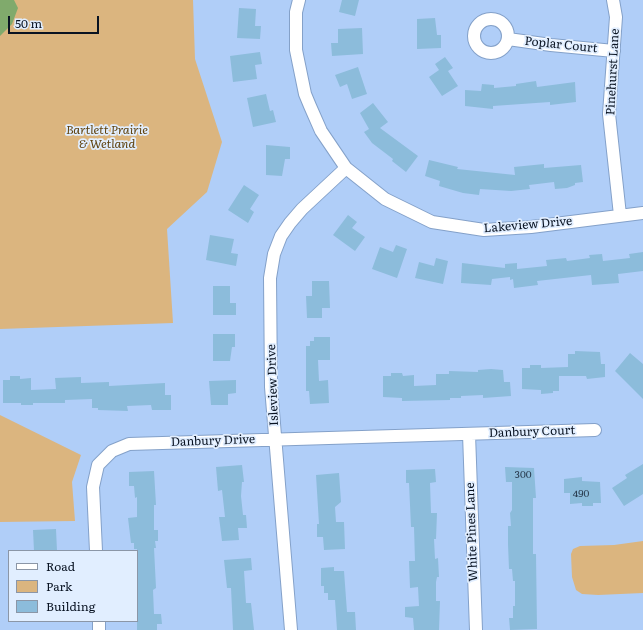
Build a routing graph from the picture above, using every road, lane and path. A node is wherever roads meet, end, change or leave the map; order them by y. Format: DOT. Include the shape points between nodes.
graph roads {
  1 [pos="299,0"];
  2 [pos="614,0"];
  3 [pos="508,39"];
  4 [pos="614,51"];
  5 [pos="346,168"];
  6 [pos="643,214"];
  7 [pos="620,215"];
  8 [pos="595,430"];
  9 [pos="469,434"];
  10 [pos="274,439"];
  11 [pos="96,550"];
  12 [pos="291,630"];
  13 [pos="476,630"];
  1 -- 5 [label="street, Lakeview Drive" via="296,12 296,50 305,94 321,131"];
  2 -- 4 [label="street, Pinehurst Lane"];
  3 -- 4 [label="street, Poplar Court" via="551,46"];
  4 -- 7 [label="street, Pinehurst Lane" via="609,114"];
  5 -- 7 [label="street, Lakeview Drive" via="385,200 432,222 484,230 531,227"];
  5 -- 10 [label="street, Isleview Drive" via="290,223 281,236 274,254 270,278"];
  6 -- 7 [label="street, Lakeview Drive"];
  8 -- 9 [label="street, Danbury Court"];
  9 -- 10 [label="street, Danbury Drive"];
  9 -- 13 [label="street, White Pines Lane"];
  10 -- 11 [label="street, Danbury Drive" via="129,444 112,451 98,465 93,487"];
  10 -- 12 [label="street, Isleview Drive" via="290,594"];
}
